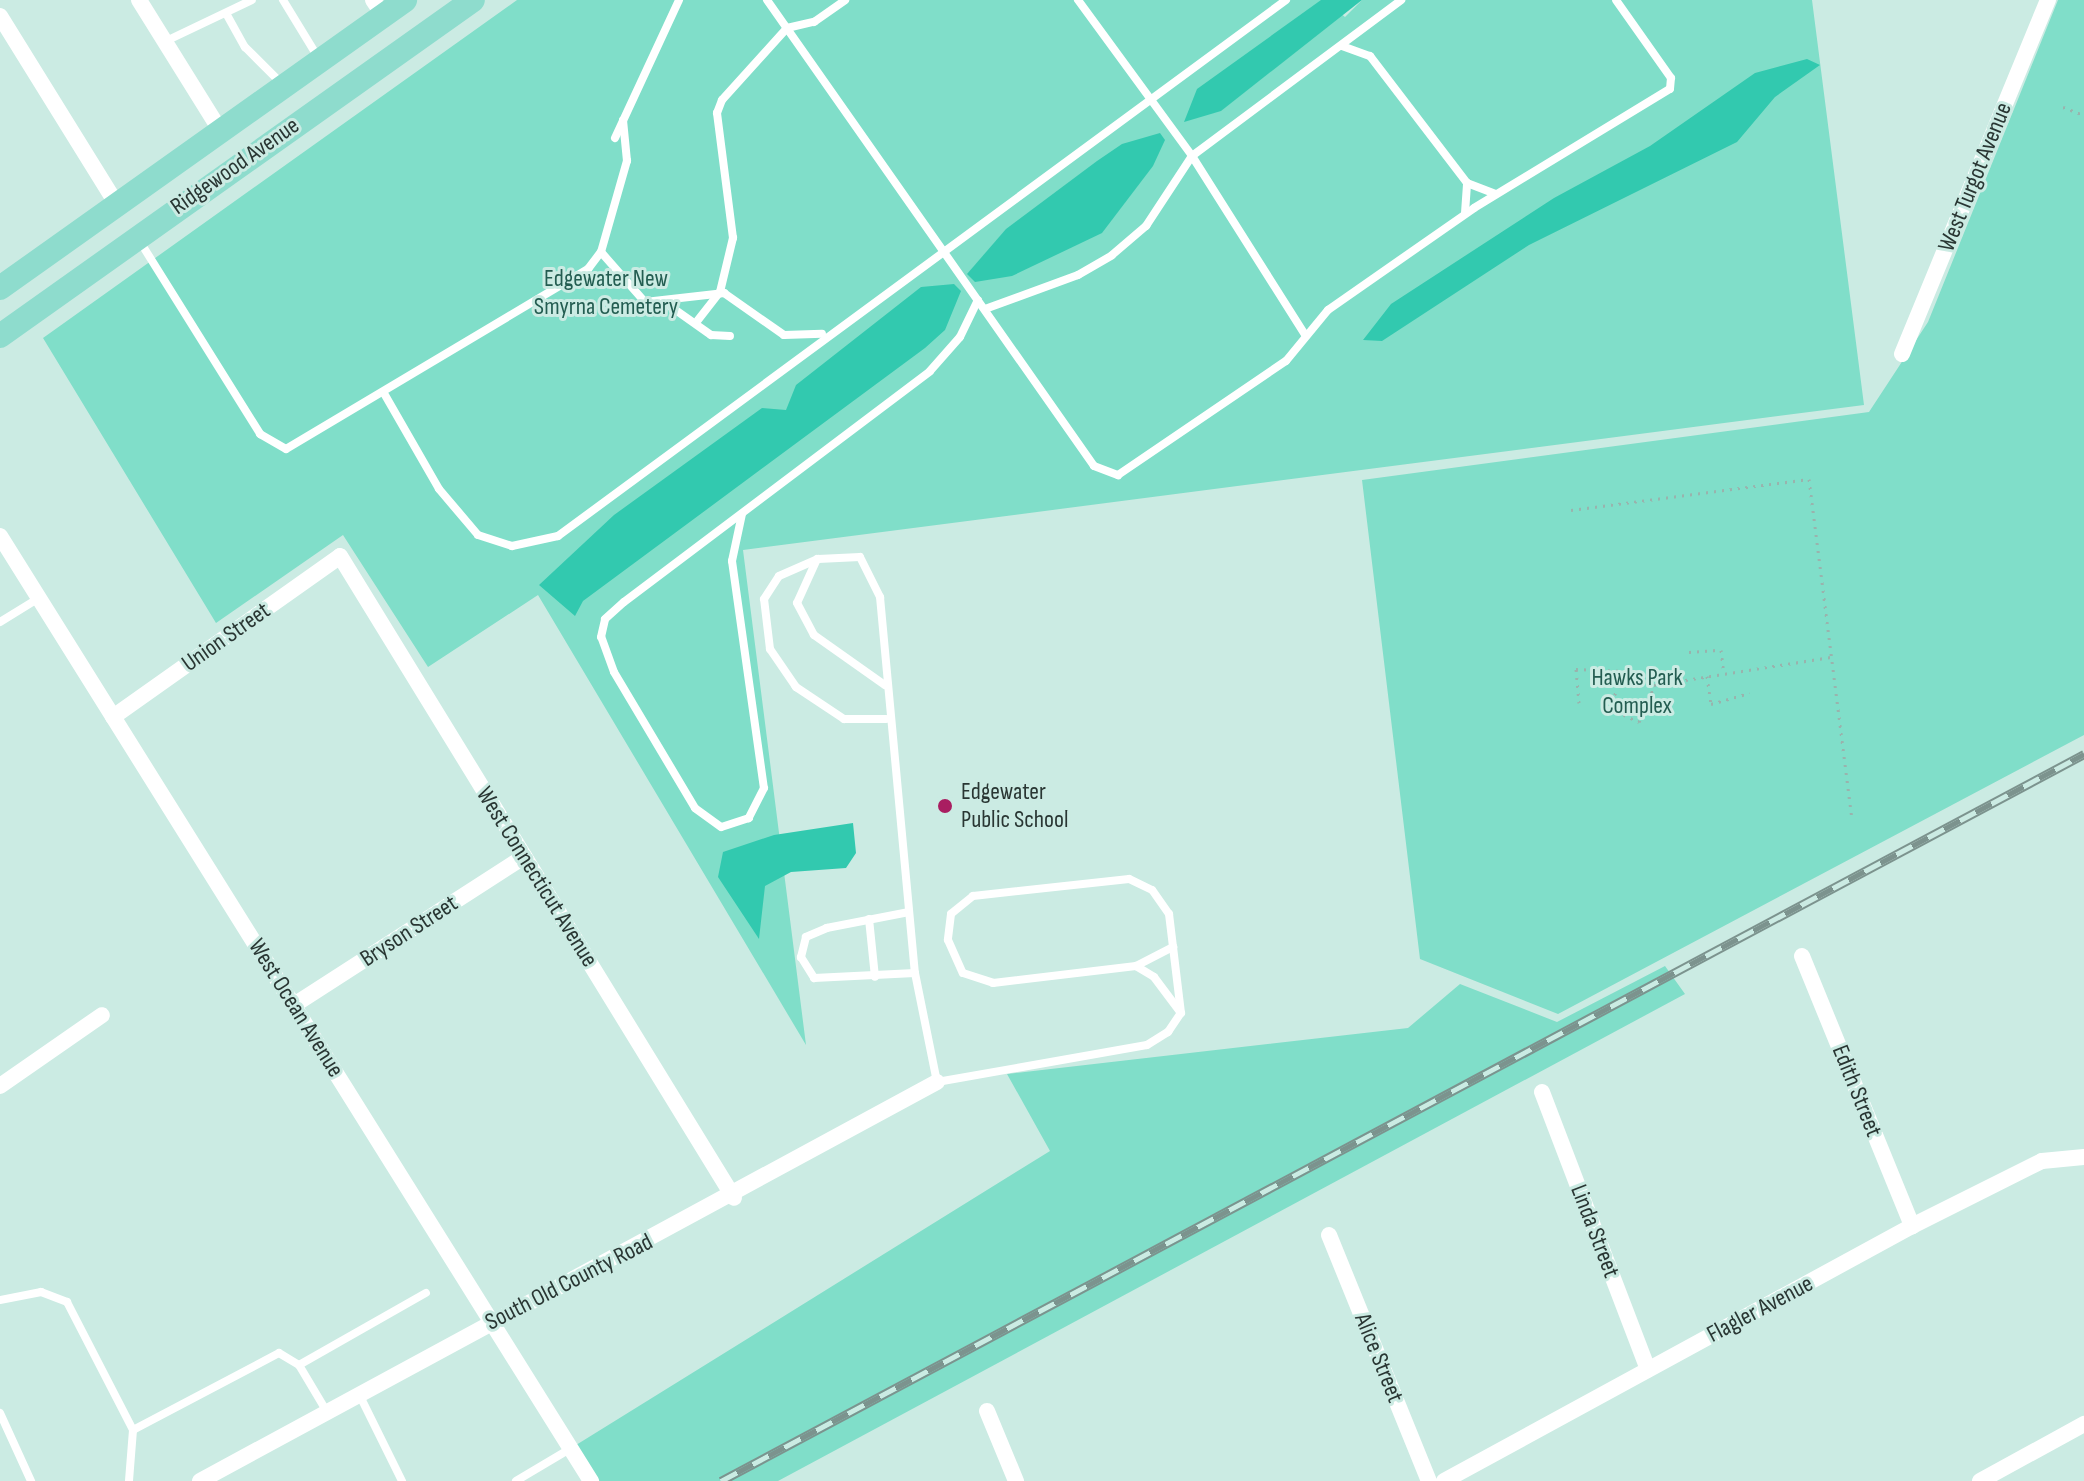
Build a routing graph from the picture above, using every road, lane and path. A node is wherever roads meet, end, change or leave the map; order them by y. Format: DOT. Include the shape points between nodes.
graph roads {
  1 [pos="139,0"];
  2 [pos="252,0"];
  3 [pos="283,0"];
  4 [pos="405,0"];
  5 [pos="473,0"];
  6 [pos="679,0"];
  7 [pos="767,0"];
  8 [pos="845,0"];
  9 [pos="1078,0"];
  10 [pos="1286,0"];
  11 [pos="1401,0"];
  12 [pos="1616,0"];
  13 [pos="2048,0"];
  14 [pos="378,8"];
  15 [pos="444,11"];
  16 [pos="227,15"];
  17 [pos="0,16"];
  18 [pos="787,28"];
  19 [pos="165,41"];
  20 [pos="1342,46"];
  21 [pos="319,60"];
  22 [pos="284,85"];
  23 [pos="1147,100"];
  24 [pos="2063,107"];
  25 [pos="2084,115"];
  26 [pos="623,120"];
  27 [pos="220,130"];
  28 [pos="615,138"];
  29 [pos="1192,156"];
  30 [pos="1467,183"];
  31 [pos="1495,194"];
  32 [pos="116,203"];
  33 [pos="1465,214"];
  34 [pos="136,236"];
  35 [pos="601,252"];
  36 [pos="945,253"];
  37 [pos="0,288"];
  38 [pos="720,292"];
  39 [pos="978,300"];
  40 [pos="664,303"];
  41 [pos="985,309"];
  42 [pos="1322,316"];
  43 [pos="1300,317"];
  44 [pos="698,320"];
  45 [pos="827,332"];
  46 [pos="1305,335"];
  47 [pos="0,336"];
  48 [pos="730,336"];
  49 [pos="1902,354"];
  50 [pos="385,395"];
  51 [pos="1571,510"];
  52 [pos="742,514"];
  53 [pos="0,536"];
  54 [pos="340,556"];
  55 [pos="818,559"];
  56 [pos="7,561"];
  57 [pos="39,598"];
  58 [pos="0,622"];
  59 [pos="1689,652"];
  60 [pos="1831,657"];
  61 [pos="1625,671"];
  62 [pos="1724,673"];
  63 [pos="1707,676"];
  64 [pos="885,685"];
  65 [pos="1654,685"];
  66 [pos="1749,693"];
  67 [pos="1579,703"];
  68 [pos="113,717"];
  69 [pos="886,719"];
  70 [pos="1852,820"];
  71 [pos="524,857"];
  72 [pos="909,912"];
  73 [pos="869,919"];
  74 [pos="1173,947"];
  75 [pos="1802,956"];
  76 [pos="1136,966"];
  77 [pos="915,973"];
  78 [pos="875,977"];
  79 [pos="294,1005"];
  80 [pos="1181,1013"];
  81 [pos="102,1015"];
  82 [pos="937,1082"];
  83 [pos="0,1086"];
  84 [pos="1542,1092"];
  85 [pos="2084,1157"];
  86 [pos="734,1198"];
  87 [pos="1912,1226"];
  88 [pos="1329,1235"];
  89 [pos="426,1293"];
  90 [pos="0,1300"];
  91 [pos="494,1321"];
  92 [pos="299,1365"];
  93 [pos="1648,1369"];
  94 [pos="359,1394"];
  95 [pos="987,1411"];
  96 [pos="327,1412"];
  97 [pos="0,1413"];
  98 [pos="2084,1424"];
  99 [pos="133,1430"];
  100 [pos="574,1447"];
  101 [pos="31,1481"];
  102 [pos="129,1481"];
  103 [pos="200,1481"];
  104 [pos="402,1481"];
  105 [pos="516,1481"];
  106 [pos="591,1481"];
  107 [pos="1016,1481"];
  108 [pos="1429,1481"];
  109 [pos="1444,1481"];
  110 [pos="1980,1481"];
  1 -- 19 [label="street"];
  2 -- 16 [label="lane"];
  3 -- 21 [label="lane"];
  4 -- 14 [label="main road, Ridgewood Avenue"];
  5 -- 15 [label="main road, Ridgewood Avenue"];
  6 -- 26 [label="lane"];
  7 -- 18 [label="lane"];
  8 -- 18 [label="lane" via="814,22"];
  9 -- 23 [label="lane"];
  10 -- 23 [label="lane"];
  11 -- 20 [label="lane"];
  12 -- 31 [label="lane" via="1671,78 1670,89"];
  13 -- 49 [label="street, West Turgot Avenue"];
  14 -- 21 [label="main road, Ridgewood Avenue"];
  15 -- 34 [label="main road, Ridgewood Avenue"];
  16 -- 19 [label="lane"];
  16 -- 22 [label="lane" via="245,47"];
  17 -- 32 [label="street"];
  18 -- 36 [label="lane"];
  18 -- 38 [label="lane" via="730,88 717,113 733,238"];
  19 -- 27 [label="street"];
  20 -- 29 [label="lane"];
  20 -- 30 [label="lane" via="1370,56"];
  21 -- 22 [label="main road, Ridgewood Avenue"];
  22 -- 27 [label="main road, Ridgewood Avenue"];
  23 -- 29 [label="lane"];
  23 -- 36 [label="lane"];
  24 -- 25 [label="path"];
  26 -- 28 [label="lane"];
  26 -- 35 [label="lane" via="627,161"];
  27 -- 32 [label="main road, Ridgewood Avenue"];
  29 -- 41 [label="lane" via="1146,226 1112,255 1078,275"];
  29 -- 43 [label="lane"];
  30 -- 31 [label="lane"];
  30 -- 33 [label="lane"];
  31 -- 33 [label="lane"];
  32 -- 37 [label="main road, Ridgewood Avenue"];
  33 -- 42 [label="lane"];
  34 -- 47 [label="main road, Ridgewood Avenue"];
  34 -- 50 [label="lane" via="274,447 319,436"];
  35 -- 40 [label="lane" via="632,294"];
  35 -- 50 [label="lane" via="588,269"];
  36 -- 39 [label="lane"];
  36 -- 45 [label="lane"];
  38 -- 40 [label="lane"];
  38 -- 44 [label="lane"];
  38 -- 45 [label="lane" via="740,298 784,335"];
  39 -- 41 [label="lane"];
  39 -- 52 [label="lane" via="960,337 930,371"];
  40 -- 44 [label="lane"];
  41 -- 46 [label="lane" via="1094,466 1109,475 1130,471 1286,361"];
  42 -- 43 [label="lane"];
  42 -- 46 [label="lane"];
  43 -- 46 [label="lane"];
  44 -- 48 [label="lane" via="711,335"];
  45 -- 50 [label="lane" via="657,468 536,546 478,535 439,489"];
  51 -- 60 [label="path" via="1809,479"];
  52 -- 52 [label="lane" via="624,602 605,619 601,637 695,808 721,827 749,818 764,788 732,561"];
  53 -- 56 [label="street, West Ocean Avenue"];
  54 -- 68 [label="street, Union Street"];
  54 -- 71 [label="street, West Connecticut Avenue"];
  55 -- 64 [label="lane" via="797,603 814,635"];
  55 -- 64 [label="lane" via="860,557 880,597"];
  55 -- 69 [label="lane" via="779,576 764,599 770,649 796,687 844,719"];
  56 -- 57 [label="street, West Ocean Avenue"];
  57 -- 58 [label="lane"];
  57 -- 68 [label="street, West Ocean Avenue"];
  59 -- 62 [label="path" via="1721,650"];
  60 -- 62 [label="path"];
  60 -- 70 [label="path"];
  61 -- 65 [label="path"];
  61 -- 65 [label="path" via="1609,708 1639,722"];
  61 -- 67 [label="path" via="1576,669"];
  62 -- 63 [label="path"];
  63 -- 65 [label="path"];
  63 -- 66 [label="path" via="1711,704"];
  64 -- 69 [label="lane"];
  68 -- 79 [label="street, West Ocean Avenue"];
  69 -- 72 [label="lane"];
  71 -- 79 [label="street, Bryson Street"];
  71 -- 86 [label="street, West Connecticut Avenue"];
  72 -- 73 [label="lane"];
  72 -- 77 [label="lane"];
  73 -- 78 [label="lane"];
  73 -- 78 [label="lane" via="806,937 801,957 814,978"];
  74 -- 76 [label="lane"];
  74 -- 76 [label="lane" via="1169,914 1152,890 1129,879 973,896 951,914 948,940 963,973 993,983"];
  74 -- 80 [label="lane"];
  75 -- 87 [label="street, Edith Street"];
  76 -- 80 [label="lane" via="1154,977"];
  77 -- 78 [label="lane"];
  77 -- 82 [label="lane"];
  79 -- 91 [label="street, West Ocean Avenue"];
  80 -- 82 [label="lane" via="1147,1045"];
  81 -- 83 [label="street"];
  82 -- 86 [label="street, South Old County Road"];
  84 -- 93 [label="street, Linda Street"];
  85 -- 87 [label="street, Flagler Avenue" via="2042,1161"];
  86 -- 91 [label="street, South Old County Road"];
  87 -- 93 [label="street, Flagler Avenue"];
  88 -- 108 [label="street, Alice Street"];
  89 -- 92 [label="lane"];
  90 -- 99 [label="lane" via="41,1292 67,1302"];
  91 -- 94 [label="street, South Old County Road"];
  91 -- 100 [label="street, West Ocean Avenue"];
  92 -- 96 [label="lane"];
  92 -- 99 [label="lane" via="291,1356 268,1357"];
  93 -- 109 [label="street, Flagler Avenue"];
  94 -- 96 [label="street, South Old County Road"];
  94 -- 104 [label="lane"];
  95 -- 107 [label="street"];
  96 -- 103 [label="street, South Old County Road"];
  97 -- 101 [label="lane"];
  98 -- 110 [label="street"];
  99 -- 102 [label="lane"];
  100 -- 105 [label="lane"];
  100 -- 106 [label="street, West Ocean Avenue"];
}
